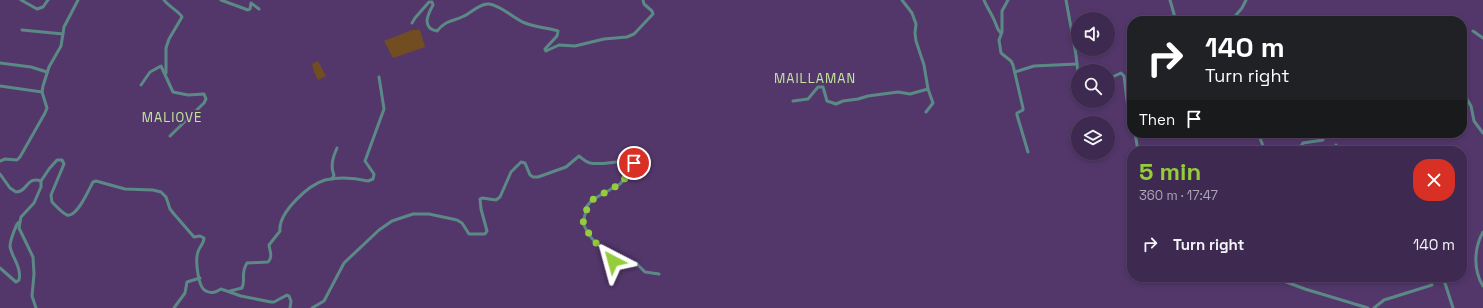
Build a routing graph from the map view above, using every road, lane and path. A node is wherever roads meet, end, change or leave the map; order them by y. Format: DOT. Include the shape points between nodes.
graph roads {
  1 [pos="22,0"];
  2 [pos="48,0"];
  3 [pos="78,0"];
  4 [pos="164,0"];
  5 [pos="221,0"];
  6 [pos="643,0"];
  7 [pos="902,0"];
  8 [pos="984,0"];
  9 [pos="1008,0"];
  10 [pos="1066,0"];
  11 [pos="1170,0"];
  12 [pos="1246,0"];
  13 [pos="259,9"];
  14 [pos="1175,16"];
  15 [pos="1235,16"];
  16 [pos="412,23"];
  17 [pos="22,30"];
  18 [pos="1473,31"];
  19 [pos="63,34"];
  20 [pos="1001,34"];
  21 [pos="1483,38"];
  22 [pos="0,63"];
  23 [pos="1071,64"];
  24 [pos="1077,64"];
  25 [pos="48,72"];
  26 [pos="1015,72"];
  27 [pos="166,73"];
  28 [pos="1115,75"];
  29 [pos="379,77"];
  30 [pos="141,85"];
  31 [pos="0,86"];
  32 [pos="928,89"];
  33 [pos="42,92"];
  34 [pos="1127,100"];
  35 [pos="1467,100"];
  36 [pos="793,101"];
  37 [pos="926,112"];
  38 [pos="1483,133"];
  39 [pos="170,136"];
  40 [pos="1323,140"];
  41 [pos="1301,146"];
  42 [pos="336,148"];
  43 [pos="1028,152"];
  44 [pos="0,161"];
  45 [pos="0,174"];
  46 [pos="332,179"];
  47 [pos="41,182"];
  48 [pos="19,222"];
  49 [pos="1483,232"];
  50 [pos="0,268"];
  51 [pos="659,274"];
  52 [pos="200,278"];
  53 [pos="1287,282"];
  54 [pos="1445,282"];
  55 [pos="1432,285"];
  56 [pos="1483,286"];
  57 [pos="228,292"];
  58 [pos="36,308"];
  59 [pos="174,308"];
  60 [pos="290,308"];
  61 [pos="312,308"];
  62 [pos="1368,308"];
  63 [pos="1374,308"];
  64 [pos="1453,308"];
  1 -- 2 [label="street" via="37,9 43,7"];
  3 -- 19 [label="street"];
  4 -- 27 [label="street" via="182,17 166,48"];
  5 -- 13 [label="street" via="248,10 251,3"];
  6 -- 16 [label="street" via="653,14 634,34 575,46 559,45 546,51 545,48 557,36 558,31 524,23 488,4 442,25 437,31 430,28 426,20 434,5 429,2"];
  7 -- 32 [label="street" via="912,13 916,24 914,33"];
  8 -- 20 [label="street"];
  9 -- 20 [label="street" via="1002,11"];
  10 -- 24 [label="street"];
  11 -- 14 [label="street"];
  12 -- 15 [label="street"];
  17 -- 19 [label="street"];
  18 -- 21 [label="street"];
  19 -- 25 [label="street" via="61,46"];
  20 -- 26 [label="street" via="1001,52 1010,61"];
  22 -- 25 [label="street"];
  23 -- 26 [label="street" via="1034,66"];
  25 -- 33 [label="street"];
  26 -- 43 [label="street" via="1023,108 1017,115"];
  27 -- 30 [label="street" via="161,66 156,67"];
  27 -- 39 [label="street" via="173,92 188,95 204,94 206,99"];
  28 -- 34 [label="street" via="1121,73 1124,76"];
  29 -- 46 [label="street" via="384,109 365,160 374,174 373,179"];
  31 -- 33 [label="street"];
  32 -- 36 [label="street" via="910,94 898,92 868,96 836,104 827,102 823,86 818,87 808,99"];
  32 -- 37 [label="street" via="933,103"];
  33 -- 44 [label="street" via="45,113 20,157 17,160"];
  35 -- 38 [label="street" via="1474,121"];
  40 -- 41 [label="street" via="1305,142"];
  42 -- 46 [label="street"];
  45 -- 47 [label="street" via="16,192 22,191 30,181"];
  46 -- 57 [label="street" via="314,186 289,207 279,225 280,231 269,245 270,260 247,263 242,272 244,285"];
  47 -- 48 [label="street" via="34,203"];
  47 -- 52 [label="street" via="48,169 57,160 62,160 64,164 51,199 69,215 75,213 96,181 125,189 161,192 166,197 170,210 194,237 204,238 196,264"];
  48 -- 50 [label="street" via="16,224 10,246 19,280 16,282"];
  48 -- 58 [label="street" via="34,265 32,296"];
  49 -- 56 [label="street" via="1477,245 1476,258"];
  51 -- 61 [label="street" via="645,272 636,263 624,267 616,264 591,237 583,223 592,200 620,184 636,164 626,161 590,163 579,156 566,167 538,177 531,176 525,163 521,162 511,172 500,197 496,200 480,199 486,234 470,234 458,220 429,214 412,214 392,221 378,230 344,263 324,301"];
  52 -- 57 [label="street" via="206,291"];
  52 -- 59 [label="street" via="187,282 185,293"];
  53 -- 62 [label="street"];
  54 -- 64 [label="street"];
  55 -- 63 [label="street" via="1384,300"];
  57 -- 60 [label="street" via="271,302 287,295 291,301"];
}
